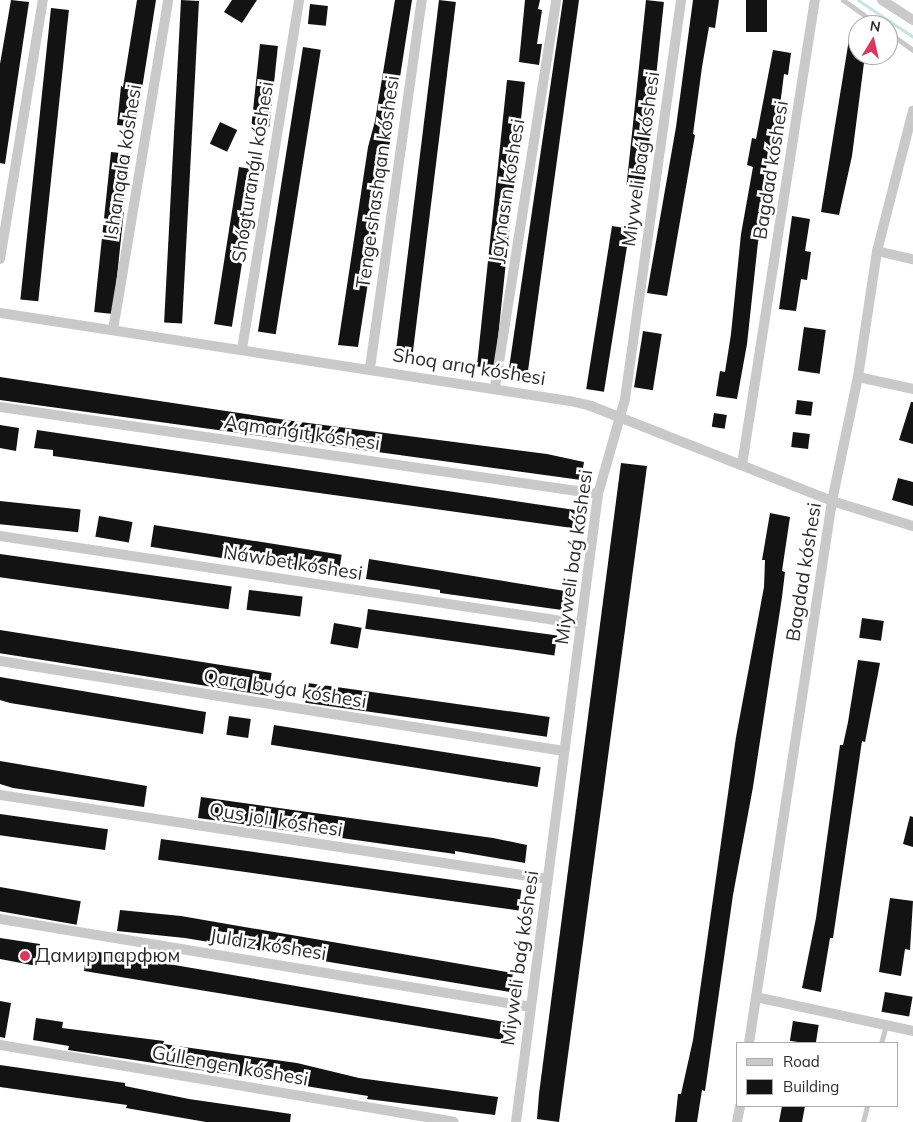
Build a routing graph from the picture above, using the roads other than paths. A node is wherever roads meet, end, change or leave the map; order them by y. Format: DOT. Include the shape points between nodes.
graph roads {
  1 [pos="43,0"];
  2 [pos="168,0"];
  3 [pos="299,0"];
  4 [pos="422,0"];
  5 [pos="556,0"];
  6 [pos="681,0"];
  7 [pos="815,0"];
  8 [pos="843,0"];
  9 [pos="882,0"];
  10 [pos="864,15"];
  11 [pos="913,20"];
  12 [pos="898,39"];
  13 [pos="913,50"];
  14 [pos="913,111"];
  15 [pos="877,251"];
  16 [pos="0,258"];
  17 [pos="913,259"];
  18 [pos="0,313"];
  19 [pos="113,330"];
  20 [pos="242,349"];
  21 [pos="370,368"];
  22 [pos="858,377"];
  23 [pos="495,387"];
  24 [pos="913,389"];
  25 [pos="0,407"];
  26 [pos="620,419"];
  27 [pos="742,465"];
  28 [pos="598,494"];
  29 [pos="832,501"];
  30 [pos="913,526"];
  31 [pos="0,536"];
  32 [pos="581,624"];
  33 [pos="0,660"];
  34 [pos="564,751"];
  35 [pos="0,795"];
  36 [pos="548,879"];
  37 [pos="0,919"];
  38 [pos="756,997"];
  39 [pos="531,1007"];
  40 [pos="886,1025"];
  41 [pos="913,1031"];
  42 [pos="749,1042"];
  43 [pos="882,1042"];
  44 [pos="0,1045"];
  45 [pos="740,1107"];
  46 [pos="867,1107"];
  47 [pos="454,1122"];
  48 [pos="516,1122"];
  49 [pos="737,1122"];
  50 [pos="863,1122"];
  1 -- 16 [label="street"];
  2 -- 19 [label="street, Ishanqala kóshesi"];
  3 -- 20 [label="street, Shógturanǵıl kóshesi"];
  4 -- 21 [label="street, Tenge shashqan kóshesi"];
  5 -- 23 [label="street, Jaynasın kóshesi"];
  6 -- 26 [label="street, Miyweli baǵ kóshesi"];
  7 -- 27 [label="street, Bagdad kóshesi"];
  8 -- 10 [label="lane"];
  9 -- 11 [label="street"];
  12 -- 13 [label="lane"];
  14 -- 15 [label="street, Bagdad kóshesi"];
  15 -- 17 [label="street"];
  15 -- 22 [label="street, Bagdad kóshesi"];
  18 -- 19 [label="street, Shoq arıq kóshesi"];
  19 -- 20 [label="street, Shoq arıq kóshesi"];
  20 -- 21 [label="street, Shoq arıq kóshesi"];
  21 -- 23 [label="street, Shoq arıq kóshesi"];
  22 -- 24 [label="street"];
  22 -- 29 [label="street, Bagdad kóshesi"];
  23 -- 26 [label="street, Shoq arıq kóshesi" via="591,406"];
  25 -- 28 [label="street, Aqmańǵıt kóshesi"];
  26 -- 27 [label="street, Shoq arıq kóshesi"];
  26 -- 28 [label="street, Miyweli baǵ kóshesi"];
  27 -- 29 [label="street, Shoq arıq kóshesi"];
  28 -- 32 [label="street, Miyweli baǵ kóshesi"];
  29 -- 30 [label="street, Shoq arıq kóshesi"];
  29 -- 38 [label="street, Bagdad kóshesi"];
  31 -- 32 [label="street, Náwbet kóshesi"];
  32 -- 34 [label="street, Miyweli baǵ kóshesi"];
  33 -- 34 [label="street, Qara buǵa kóshesi"];
  34 -- 36 [label="street, Miyweli baǵ kóshesi"];
  35 -- 36 [label="street, Qus jolı kóshesi"];
  36 -- 39 [label="street, Miyweli baǵ kóshesi"];
  37 -- 39 [label="street, Juldız kóshesi"];
  38 -- 40 [label="street"];
  38 -- 42 [label="street, Bagdad kóshesi"];
  39 -- 48 [label="street, Miyweli baǵ kóshesi"];
  40 -- 41 [label="street"];
  40 -- 43 [label="lane"];
  44 -- 47 [label="street, Gúllengen kóshesi"];
  45 -- 49 [label="street"];
  46 -- 50 [label="lane"];
}
